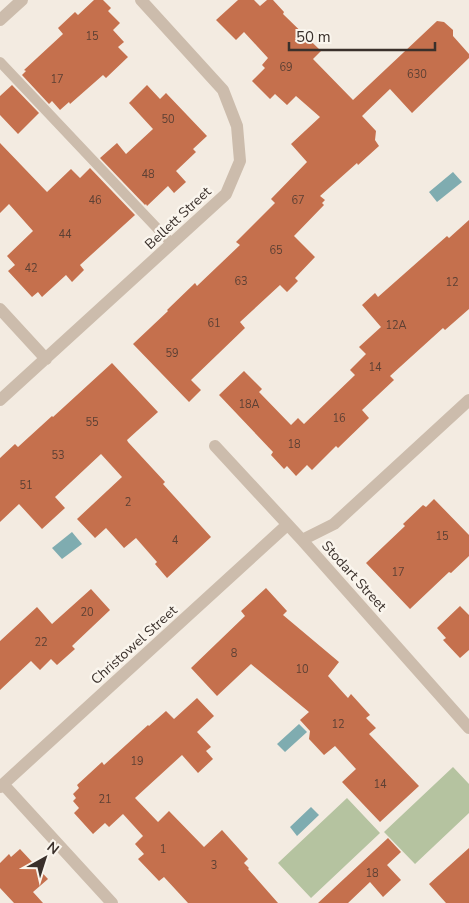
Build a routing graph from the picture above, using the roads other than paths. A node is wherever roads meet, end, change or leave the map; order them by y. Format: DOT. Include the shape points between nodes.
graph roads {
  1 [pos="22,0"];
  2 [pos="141,0"];
  3 [pos="0,20"];
  4 [pos="0,62"];
  5 [pos="172,244"];
  6 [pos="0,309"];
  7 [pos="46,358"];
  8 [pos="0,400"];
  9 [pos="469,400"];
  10 [pos="215,446"];
  11 [pos="287,525"];
  12 [pos="302,540"];
  13 [pos="469,728"];
  14 [pos="1,786"];
  15 [pos="112,903"];
  1 -- 3 [label="street"];
  2 -- 5 [label="street, Bellett Street" via="222,90 237,126 240,161 226,194"];
  4 -- 5 [label="lane"];
  5 -- 7 [label="street, Bellett Street"];
  6 -- 7 [label="street"];
  7 -- 8 [label="street, Bellett Street"];
  9 -- 12 [label="street" via="334,524"];
  10 -- 11 [label="street, Stodart Street"];
  11 -- 12 [label="street, Stodart Street"];
  11 -- 14 [label="street, Christowel Street"];
  12 -- 13 [label="street, Stodart Street"];
  14 -- 15 [label="street"];
}
